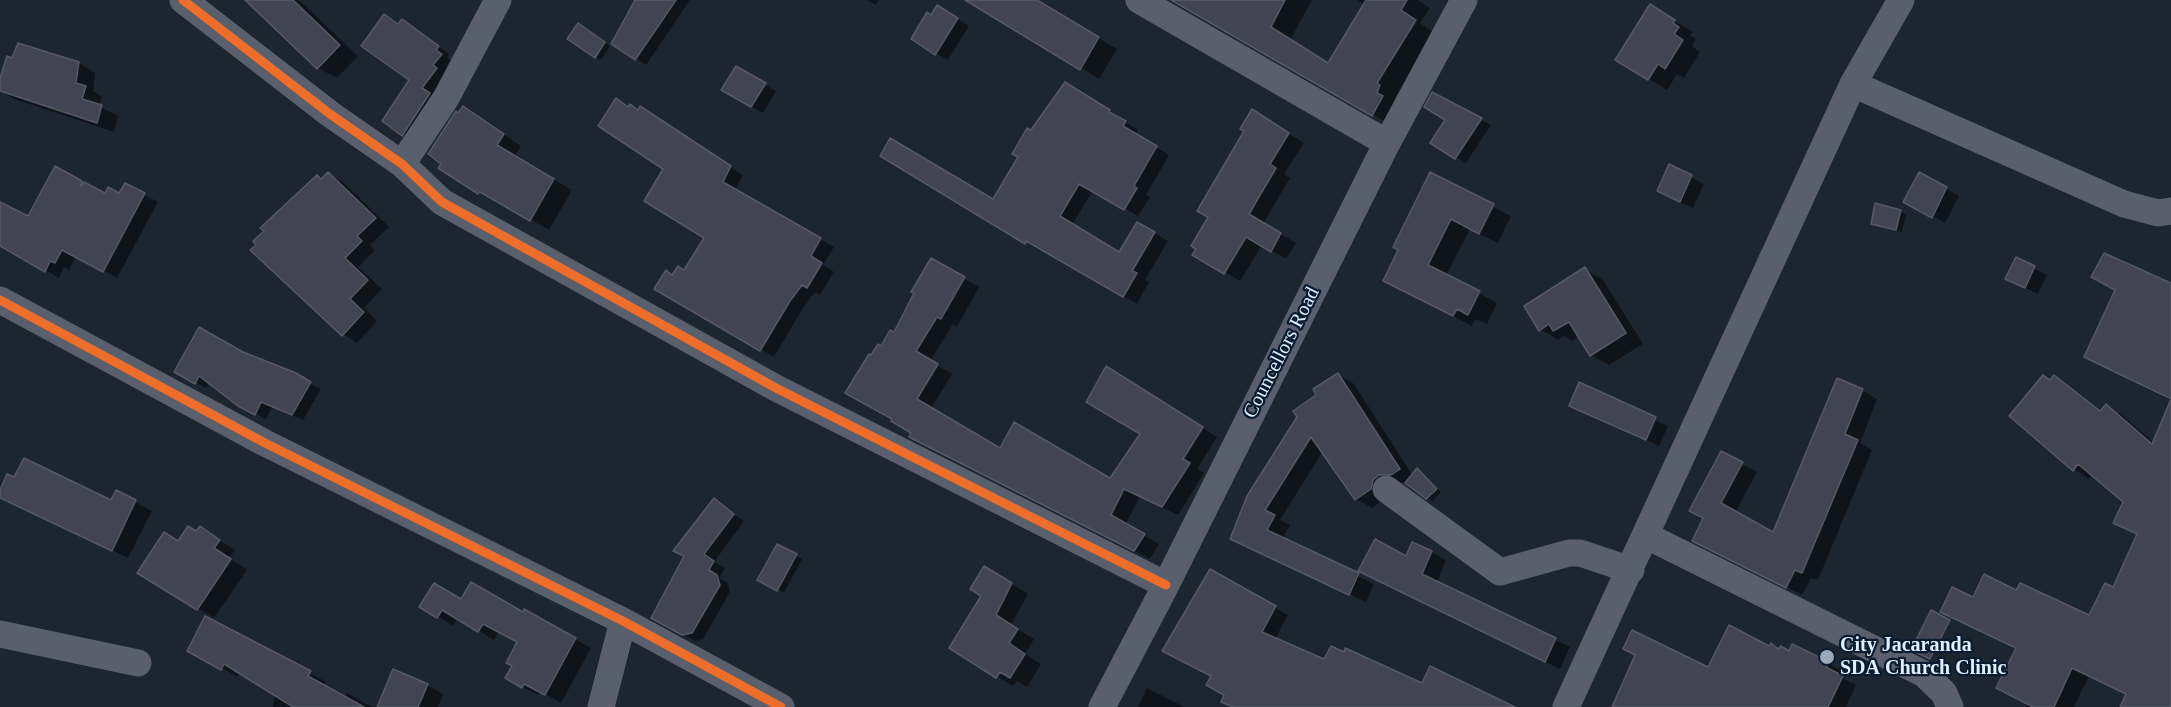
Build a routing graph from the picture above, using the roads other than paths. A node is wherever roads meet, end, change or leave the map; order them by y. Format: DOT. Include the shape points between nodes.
graph roads {
  1 [pos="183,0"];
  2 [pos="498,0"];
  3 [pos="1139,0"];
  4 [pos="1464,0"];
  5 [pos="1901,0"];
  6 [pos="1853,84"];
  7 [pos="1387,143"];
  8 [pos="402,164"];
  9 [pos="2171,212"];
  10 [pos="0,300"];
  11 [pos="1386,489"];
  12 [pos="1647,536"];
  13 [pos="1631,570"];
  14 [pos="1166,585"];
  15 [pos="622,621"];
  16 [pos="0,634"];
  17 [pos="138,663"];
  18 [pos="601,707"];
  19 [pos="781,707"];
  20 [pos="1102,707"];
  21 [pos="1566,707"];
  22 [pos="1950,707"];
  1 -- 8 [label="street" via="330,114"];
  2 -- 8 [label="street" via="446,98"];
  3 -- 7 [label="street"];
  4 -- 7 [label="street, Councellors Road"];
  5 -- 6 [label="street"];
  6 -- 9 [label="street" via="2124,204 2158,213"];
  6 -- 12 [label="street"];
  7 -- 14 [label="street, Councellors Road"];
  8 -- 14 [label="street" via="442,202 776,388"];
  10 -- 15 [label="street" via="266,443"];
  11 -- 13 [label="street" via="1500,572 1569,553"];
  12 -- 13 [label="street"];
  12 -- 22 [label="street" via="1924,674 1944,693"];
  13 -- 21 [label="street"];
  14 -- 20 [label="street, Councellors Road"];
  15 -- 18 [label="street"];
  15 -- 19 [label="street"];
  16 -- 17 [label="street"];
}
